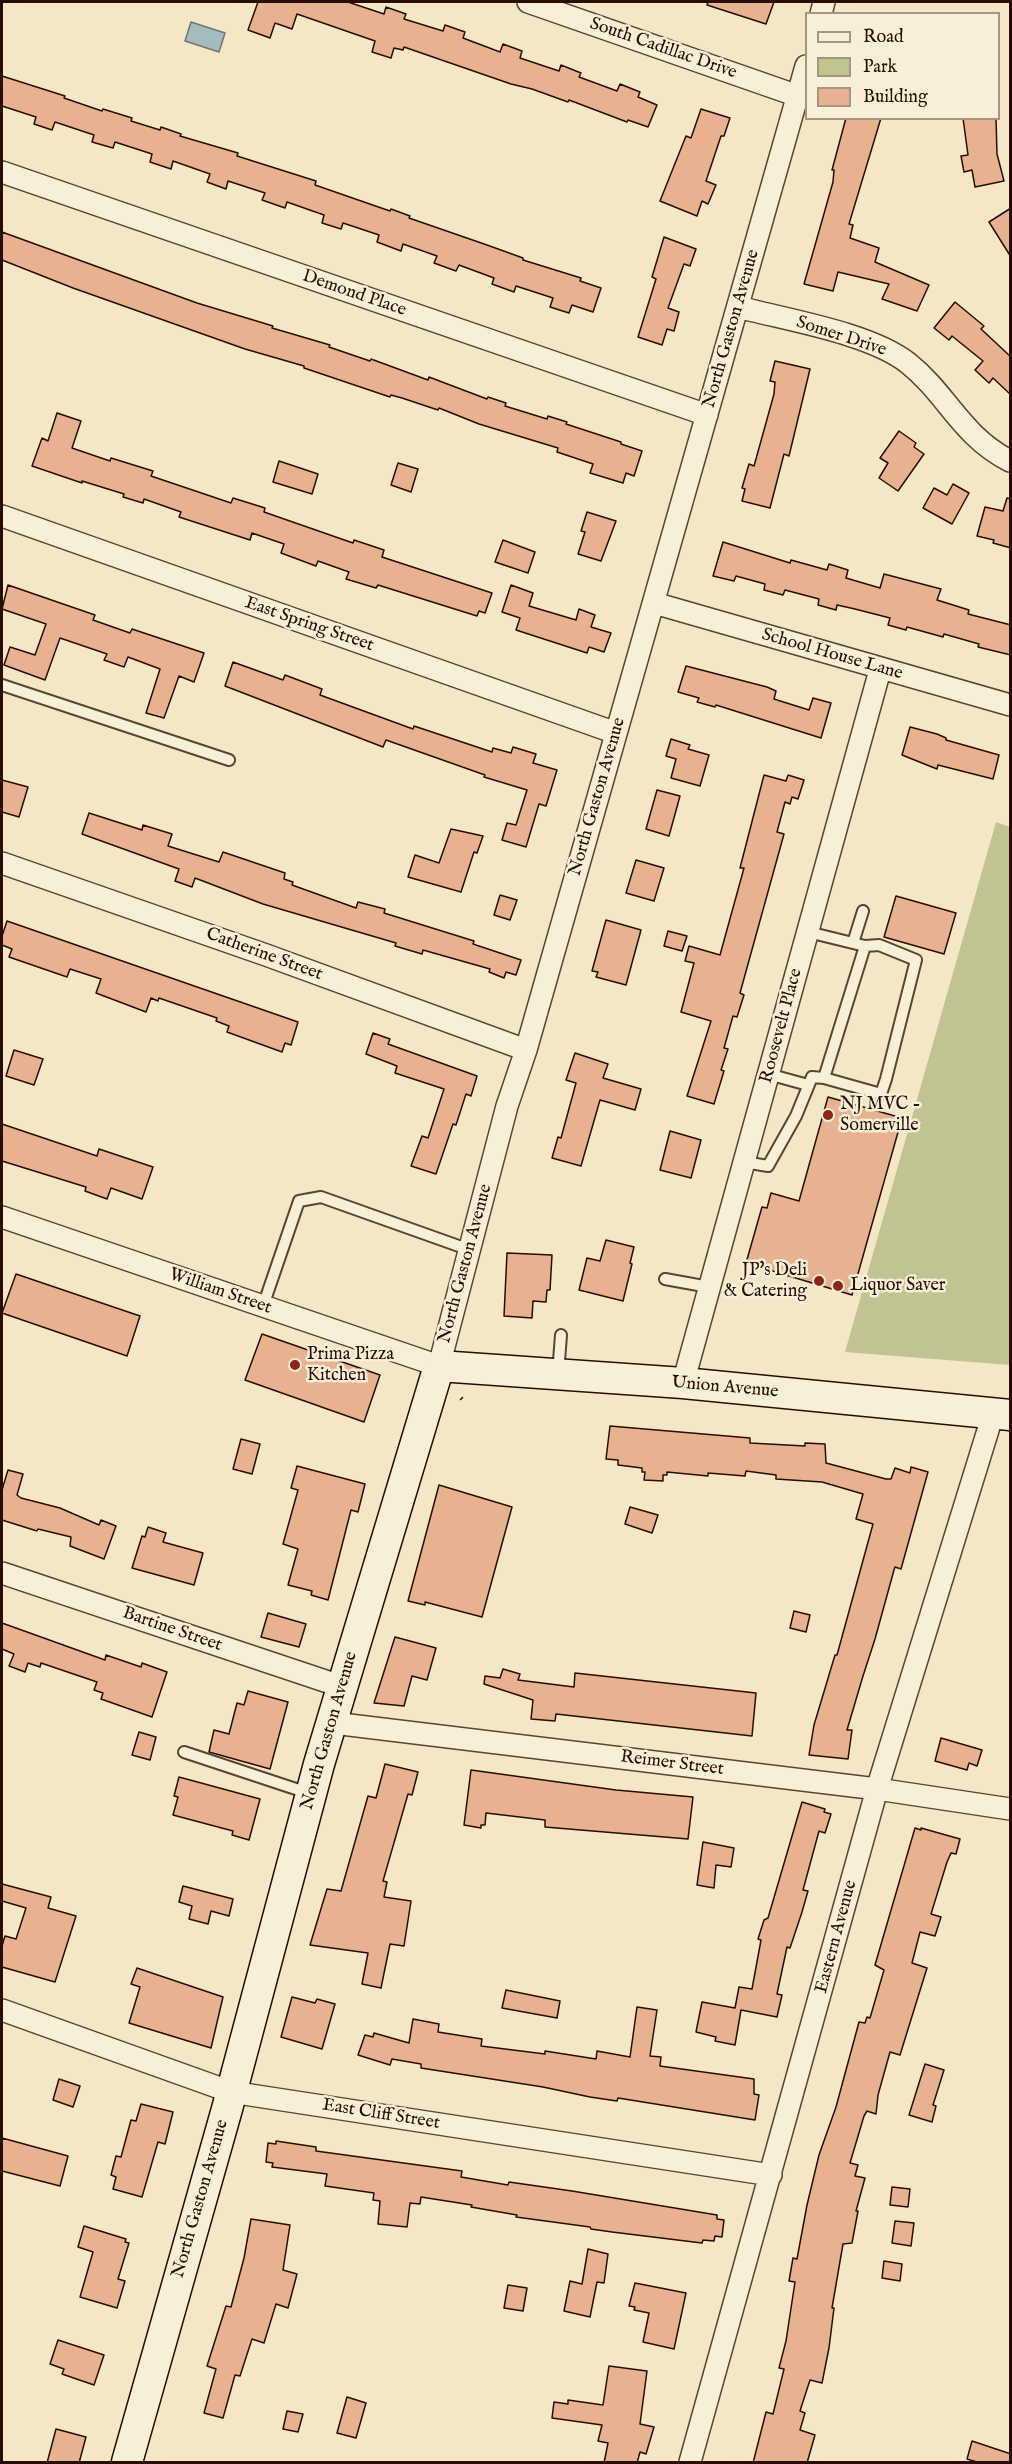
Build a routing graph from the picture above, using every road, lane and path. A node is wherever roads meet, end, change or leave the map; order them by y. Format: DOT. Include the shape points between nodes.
graph roads {
  1 [pos="528,2"];
  2 [pos="564,8"];
  3 [pos="805,73"];
  4 [pos="798,96"];
  5 [pos="2,172"];
  6 [pos="738,307"];
  7 [pos="707,415"];
  8 [pos="1011,461"];
  9 [pos="2,516"];
  10 [pos="654,603"];
  11 [pos="880,670"];
  12 [pos="2,685"];
  13 [pos="1011,705"];
  14 [pos="616,733"];
  15 [pos="229,760"];
  16 [pos="2,863"];
  17 [pos="863,911"];
  18 [pos="808,932"];
  19 [pos="853,943"];
  20 [pos="866,946"];
  21 [pos="526,1050"];
  22 [pos="768,1074"];
  23 [pos="824,1078"];
  24 [pos="808,1085"];
  25 [pos="744,1162"];
  26 [pos="2,1217"];
  27 [pos="470,1250"];
  28 [pos="665,1279"];
  29 [pos="710,1287"];
  30 [pos="264,1306"];
  31 [pos="561,1335"];
  32 [pos="439,1366"];
  33 [pos="558,1374"];
  34 [pos="683,1383"];
  35 [pos="1002,1414"];
  36 [pos="2,1573"];
  37 [pos="343,1687"];
  38 [pos="333,1723"];
  39 [pos="184,1752"];
  40 [pos="877,1789"];
  41 [pos="311,1794"];
  42 [pos="1011,1809"];
  43 [pos="2,2010"];
  44 [pos="231,2092"];
  45 [pos="771,2175"];
  46 [pos="127,2463"];
  47 [pos="690,2463"];
  1 -- 2 [label="street, South Cadillac Drive"];
  2 -- 4 [label="street, South Cadillac Drive"];
  3 -- 4 [label="street, North Gaston Avenue"];
  4 -- 6 [label="street, North Gaston Avenue"];
  5 -- 7 [label="street, Demond Place"];
  6 -- 7 [label="street, North Gaston Avenue"];
  6 -- 8 [label="street, Somer Drive" via="886,349 925,379 974,437"];
  7 -- 10 [label="street, North Gaston Avenue"];
  9 -- 14 [label="street, East Spring Street"];
  10 -- 11 [label="street, School House Lane"];
  10 -- 14 [label="street, North Gaston Avenue"];
  11 -- 13 [label="street, School House Lane"];
  11 -- 18 [label="street, Roosevelt Place"];
  12 -- 15 [label="lane"];
  14 -- 21 [label="street, North Gaston Avenue"];
  16 -- 21 [label="street, Catherine Street"];
  17 -- 19 [label="lane"];
  18 -- 19 [label="lane"];
  18 -- 22 [label="street, Roosevelt Place"];
  19 -- 20 [label="lane"];
  20 -- 23 [label="lane"];
  20 -- 23 [label="lane" via="879,945 916,960 881,1094"];
  21 -- 27 [label="street, North Gaston Avenue" via="507,1106"];
  22 -- 24 [label="lane"];
  22 -- 25 [label="street, Roosevelt Place"];
  23 -- 24 [label="lane" via="812,1077"];
  24 -- 25 [label="lane" via="768,1166"];
  25 -- 29 [label="street, Roosevelt Place"];
  26 -- 30 [label="street, William Street"];
  27 -- 30 [label="lane" via="321,1197 299,1201"];
  27 -- 32 [label="street, North Gaston Avenue"];
  28 -- 29 [label="lane"];
  29 -- 34 [label="street, Roosevelt Place"];
  30 -- 32 [label="street, William Street"];
  31 -- 33 [label="lane"];
  32 -- 33 [label="street, Union Avenue"];
  32 -- 37 [label="street, North Gaston Avenue"];
  33 -- 34 [label="street, Union Avenue"];
  34 -- 35 [label="street, Union Avenue"];
  35 -- 40 [label="street, Eastern Avenue"];
  36 -- 37 [label="street, Bartine Street"];
  37 -- 38 [label="street, North Gaston Avenue"];
  38 -- 40 [label="street, Reimer Street"];
  38 -- 41 [label="street, North Gaston Avenue"];
  39 -- 41 [label="lane"];
  40 -- 42 [label="street, Reimer Street"];
  40 -- 45 [label="street, Eastern Avenue"];
  41 -- 44 [label="street, North Gaston Avenue"];
  43 -- 44 [label="street, East Cliff Street"];
  44 -- 45 [label="street, East Cliff Street"];
  44 -- 46 [label="street, North Gaston Avenue"];
  45 -- 47 [label="street, Eastern Avenue"];
}
